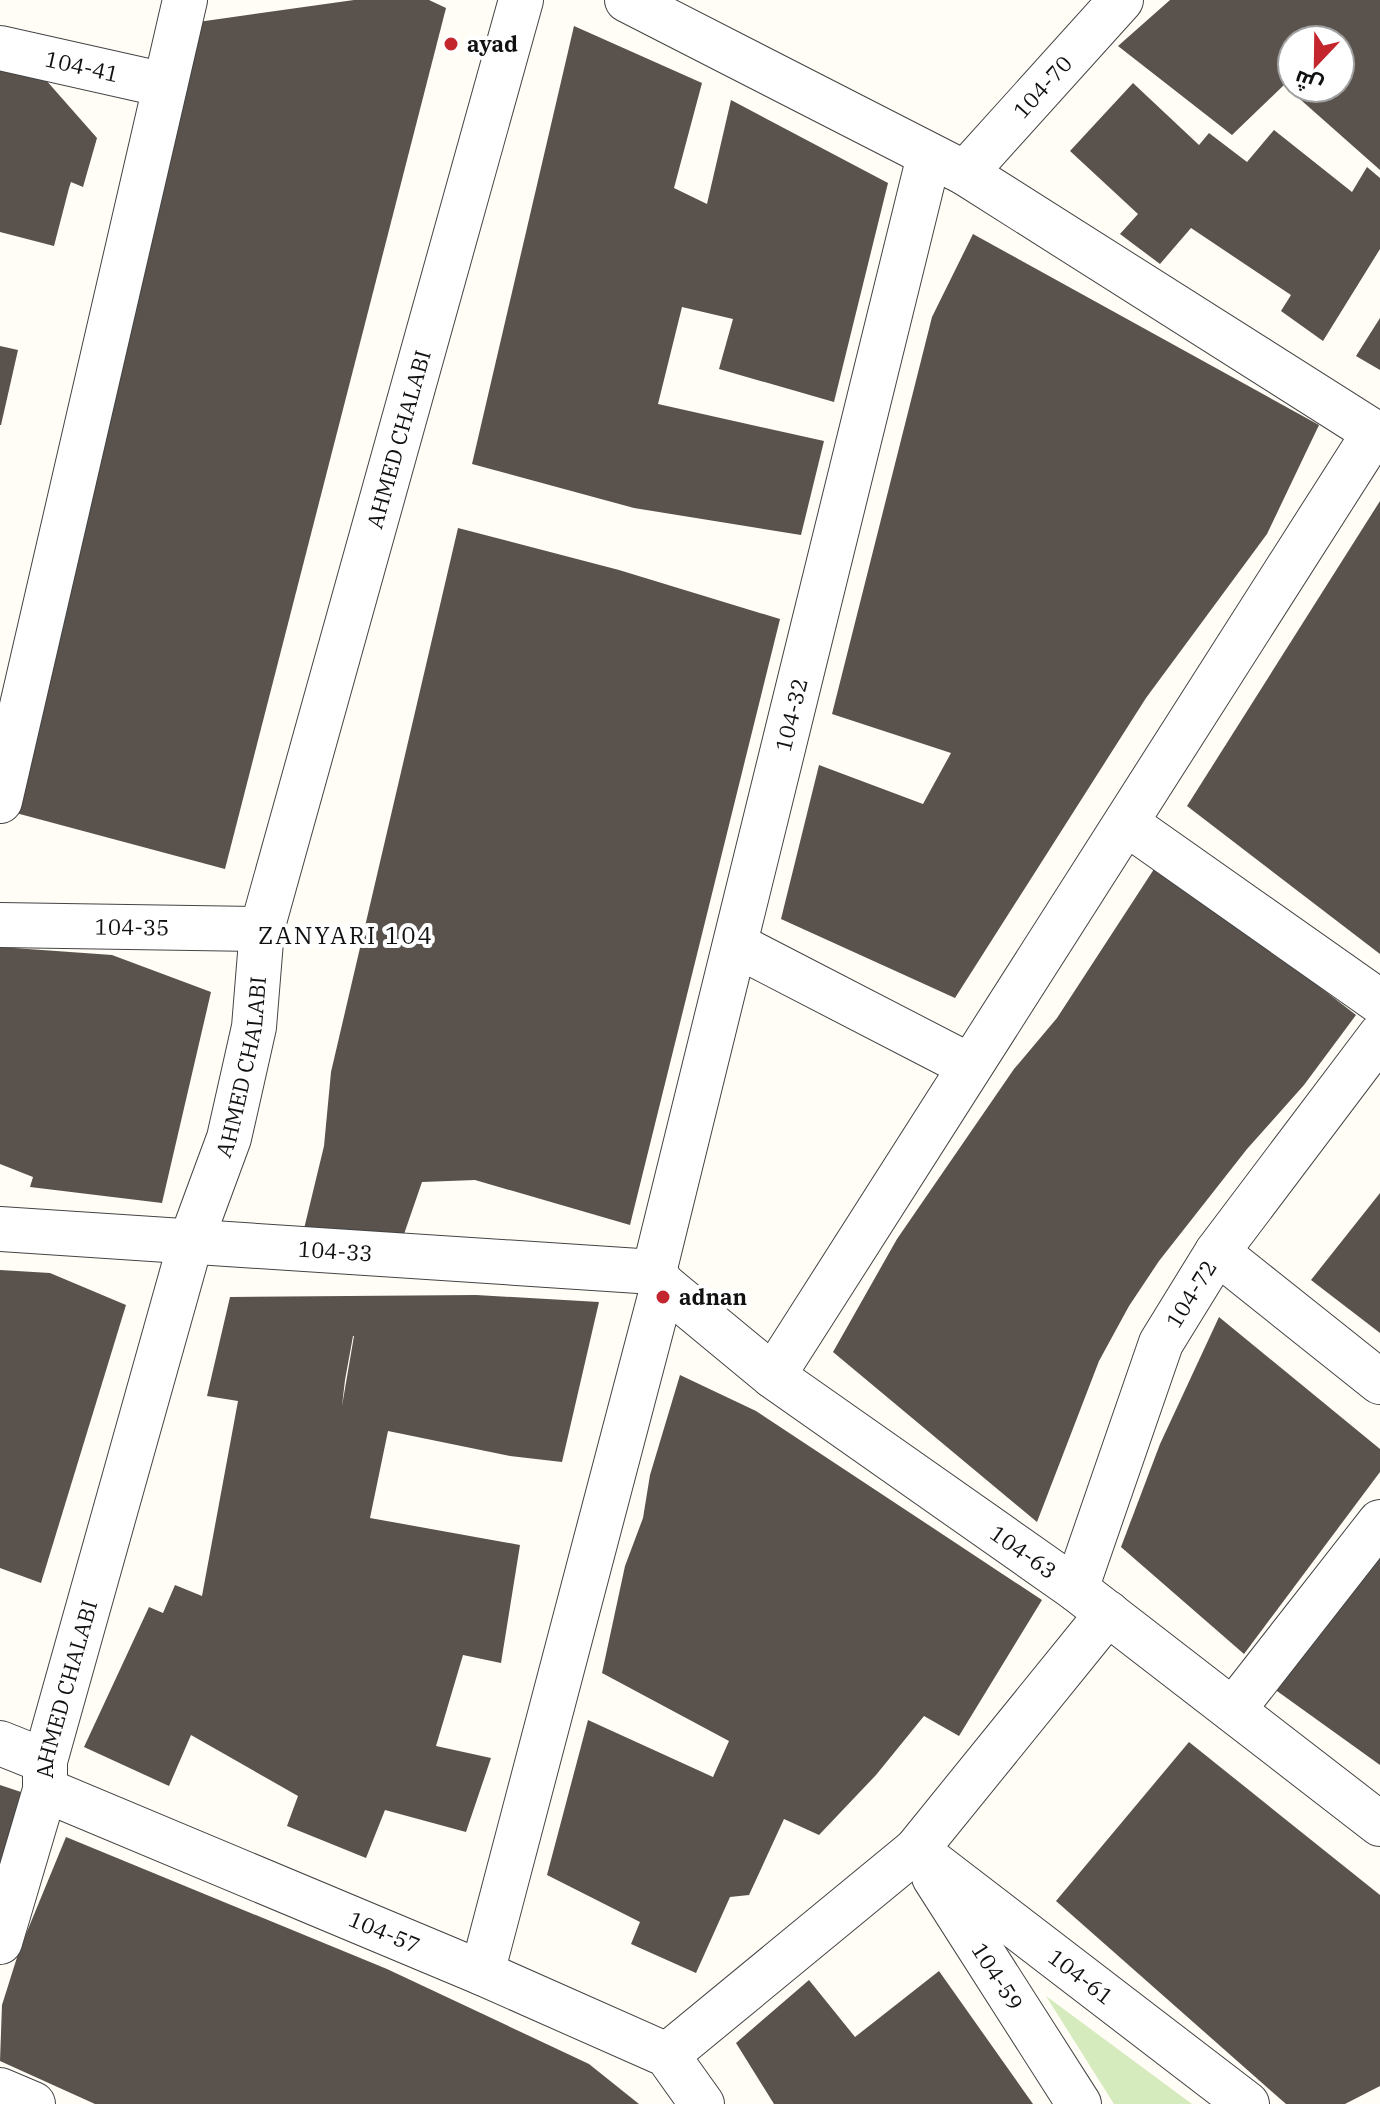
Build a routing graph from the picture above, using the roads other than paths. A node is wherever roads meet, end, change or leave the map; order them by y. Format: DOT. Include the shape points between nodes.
graph roads {
  1 [pos="185,0"];
  2 [pos="521,0"];
  3 [pos="627,0"];
  4 [pos="1121,0"];
  5 [pos="0,48"];
  6 [pos="165,85"];
  7 [pos="947,164"];
  8 [pos="1377,435"];
  9 [pos="0,801"];
  10 [pos="1126,823"];
  11 [pos="0,925"];
  12 [pos="262,929"];
  13 [pos="736,945"];
  14 [pos="1380,1002"];
  15 [pos="1380,1036"];
  16 [pos="970,1066"];
  17 [pos="0,1229"];
  18 [pos="191,1241"];
  19 [pos="1217,1252"];
  20 [pos="659,1279"];
  21 [pos="773,1376"];
  22 [pos="1380,1382"];
  23 [pos="1380,1522"];
  24 [pos="1092,1601"];
  25 [pos="1233,1710"];
  26 [pos="0,1743"];
  27 [pos="45,1775"];
  28 [pos="1380,1824"];
  29 [pos="916,1850"];
  30 [pos="0,1942"];
  31 [pos="482,1973"];
  32 [pos="667,2055"];
  33 [pos="0,2090"];
  34 [pos="33,2104"];
  35 [pos="702,2104"];
  36 [pos="1079,2104"];
  37 [pos="1247,2104"];
  1 -- 6 [label="street"];
  2 -- 12 [label="street, AHMED CHALABI"];
  3 -- 7 [label="street"];
  4 -- 7 [label="street, 104-70"];
  5 -- 6 [label="street, 104-41"];
  6 -- 9 [label="street"];
  7 -- 8 [label="street"];
  7 -- 13 [label="street, 104-32"];
  8 -- 10 [label="street"];
  10 -- 14 [label="street"];
  10 -- 16 [label="street"];
  11 -- 12 [label="street, 104-35"];
  12 -- 18 [label="street, AHMED CHALABI" via="254,1027 229,1138"];
  13 -- 16 [label="street"];
  13 -- 20 [label="street, 104-32"];
  15 -- 19 [label="street, 104-72"];
  16 -- 21 [label="street"];
  17 -- 18 [label="street, 104-33"];
  18 -- 20 [label="street, 104-33"];
  18 -- 27 [label="street, AHMED CHALABI"];
  19 -- 22 [label="street"];
  19 -- 24 [label="street, 104-72" via="1161,1343"];
  20 -- 21 [label="street, 104-63"];
  20 -- 31 [label="street, 104-32"];
  21 -- 24 [label="street, 104-63"];
  23 -- 25 [label="street"];
  24 -- 25 [label="street, 104-63"];
  24 -- 29 [label="street, 104-72"];
  25 -- 28 [label="street, 104-63"];
  26 -- 27 [label="street, 104-57"];
  27 -- 30 [label="street, AHMED CHALABI"];
  27 -- 31 [label="street, 104-57"];
  29 -- 32 [label="street, 104-72"];
  29 -- 36 [label="street, 104-59"];
  29 -- 37 [label="street, 104-61"];
  31 -- 32 [label="street, 104-57"];
  32 -- 35 [label="street"];
  33 -- 34 [label="street"];
}
